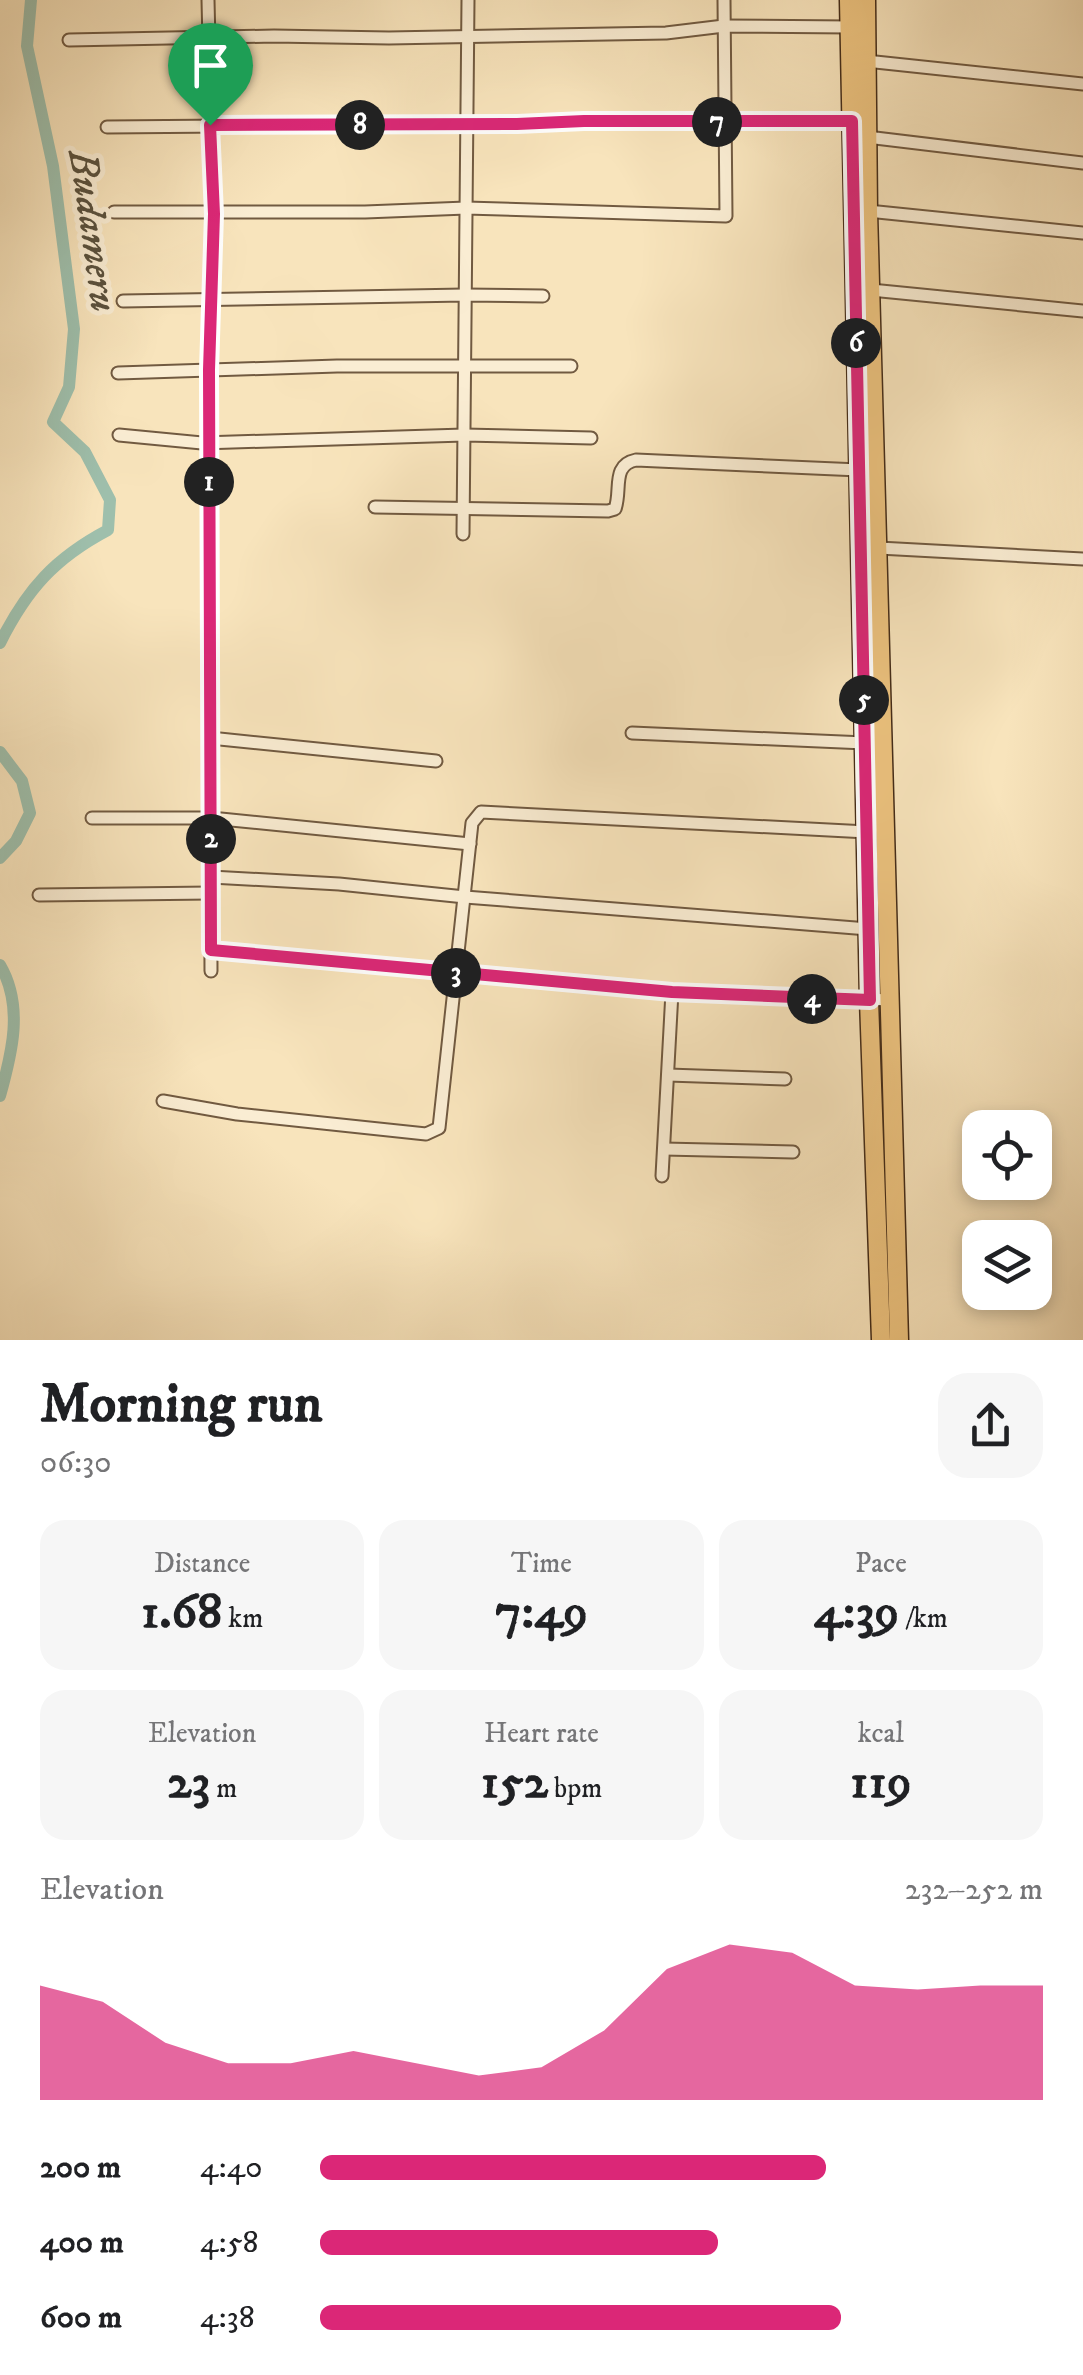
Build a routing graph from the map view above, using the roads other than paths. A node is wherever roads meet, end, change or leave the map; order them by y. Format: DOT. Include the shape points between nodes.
graph roads {
  1 [pos="208,0"];
  2 [pos="468,0"];
  3 [pos="724,0"];
  4 [pos="849,0"];
  5 [pos="866,0"];
  6 [pos="724,26"];
  7 [pos="850,27"];
  8 [pos="468,35"];
  9 [pos="68,40"];
  10 [pos="209,40"];
  11 [pos="866,61"];
  12 [pos="1083,84"];
  13 [pos="852,121"];
  14 [pos="467,122"];
  15 [pos="724,122"];
  16 [pos="210,125"];
  17 [pos="107,127"];
  18 [pos="867,138"];
  19 [pos="1083,163"];
  20 [pos="466,208"];
  21 [pos="868,211"];
  22 [pos="114,212"];
  23 [pos="214,214"];
  24 [pos="1083,233"];
  25 [pos="871,290"];
  26 [pos="464,294"];
  27 [pos="543,296"];
  28 [pos="211,300"];
  29 [pos="122,301"];
  30 [pos="1083,311"];
  31 [pos="464,364"];
  32 [pos="571,366"];
  33 [pos="209,370"];
  34 [pos="118,373"];
  35 [pos="119,434"];
  36 [pos="464,435"];
  37 [pos="591,438"];
  38 [pos="209,443"];
  39 [pos="859,470"];
  40 [pos="375,507"];
  41 [pos="463,508"];
  42 [pos="463,534"];
  43 [pos="879,548"];
  44 [pos="1083,558"];
  45 [pos="632,733"];
  46 [pos="210,738"];
  47 [pos="865,742"];
  48 [pos="436,761"];
  49 [pos="92,818"];
  50 [pos="210,818"];
  51 [pos="867,832"];
  52 [pos="470,844"];
  53 [pos="211,878"];
  54 [pos="211,893"];
  55 [pos="38,894"];
  56 [pos="465,898"];
  57 [pos="868,929"];
  58 [pos="211,950"];
  59 [pos="211,971"];
  60 [pos="456,973"];
  61 [pos="672,992"];
  62 [pos="870,1000"];
  63 [pos="891,1000"];
  64 [pos="668,1075"];
  65 [pos="785,1079"];
  66 [pos="163,1101"];
  67 [pos="664,1149"];
  68 [pos="793,1152"];
  69 [pos="662,1176"];
  70 [pos="880,1340"];
  71 [pos="900,1340"];
  1 -- 10 [label="street"];
  2 -- 8 [label="street"];
  3 -- 6 [label="street"];
  4 -- 7 [label="main road"];
  5 -- 11 [label="main road"];
  6 -- 7 [label="street"];
  6 -- 8 [label="street"];
  6 -- 15 [label="street"];
  7 -- 13 [label="main road"];
  8 -- 10 [label="street"];
  8 -- 14 [label="street"];
  9 -- 10 [label="street"];
  10 -- 16 [label="street"];
  11 -- 12 [label="street"];
  11 -- 18 [label="main road"];
  13 -- 15 [label="street"];
  13 -- 39 [label="main road"];
  14 -- 15 [label="street"];
  14 -- 16 [label="street"];
  14 -- 20 [label="street"];
  15 -- 20 [label="street" via="726,216"];
  16 -- 17 [label="street"];
  16 -- 23 [label="street"];
  18 -- 19 [label="street"];
  18 -- 21 [label="main road"];
  20 -- 23 [label="street"];
  20 -- 26 [label="street"];
  21 -- 24 [label="street"];
  21 -- 25 [label="main road"];
  22 -- 23 [label="street"];
  23 -- 28 [label="street"];
  25 -- 30 [label="street"];
  25 -- 43 [label="main road"];
  26 -- 27 [label="street"];
  26 -- 28 [label="street"];
  26 -- 31 [label="street"];
  28 -- 29 [label="street"];
  28 -- 33 [label="street"];
  31 -- 32 [label="street"];
  31 -- 33 [label="street"];
  31 -- 36 [label="street"];
  33 -- 34 [label="street"];
  33 -- 38 [label="street"];
  35 -- 38 [label="street"];
  36 -- 37 [label="street"];
  36 -- 38 [label="street"];
  36 -- 41 [label="street"];
  38 -- 46 [label="street"];
  39 -- 41 [label="street" via="636,460 620,469 616,509"];
  39 -- 47 [label="main road"];
  40 -- 41 [label="street"];
  41 -- 42 [label="street"];
  43 -- 44 [label="street"];
  43 -- 63 [label="main road"];
  45 -- 47 [label="street"];
  46 -- 48 [label="street"];
  46 -- 50 [label="street"];
  47 -- 51 [label="main road"];
  49 -- 50 [label="street"];
  50 -- 52 [label="street"];
  50 -- 53 [label="street"];
  51 -- 52 [label="street" via="490,810 476,815"];
  51 -- 57 [label="main road"];
  52 -- 56 [label="street"];
  53 -- 54 [label="street"];
  53 -- 56 [label="street"];
  54 -- 55 [label="street"];
  54 -- 58 [label="street"];
  56 -- 57 [label="street"];
  56 -- 60 [label="street"];
  57 -- 62 [label="main road"];
  58 -- 59 [label="street"];
  58 -- 60 [label="street"];
  60 -- 61 [label="street"];
  60 -- 66 [label="street" via="442,1123 433,1132"];
  61 -- 62 [label="street"];
  61 -- 64 [label="street"];
  62 -- 63 [label="street"];
  62 -- 70 [label="main road"];
  63 -- 71 [label="main road"];
  64 -- 65 [label="street"];
  64 -- 67 [label="street"];
  67 -- 68 [label="street"];
  67 -- 69 [label="street"];
}
